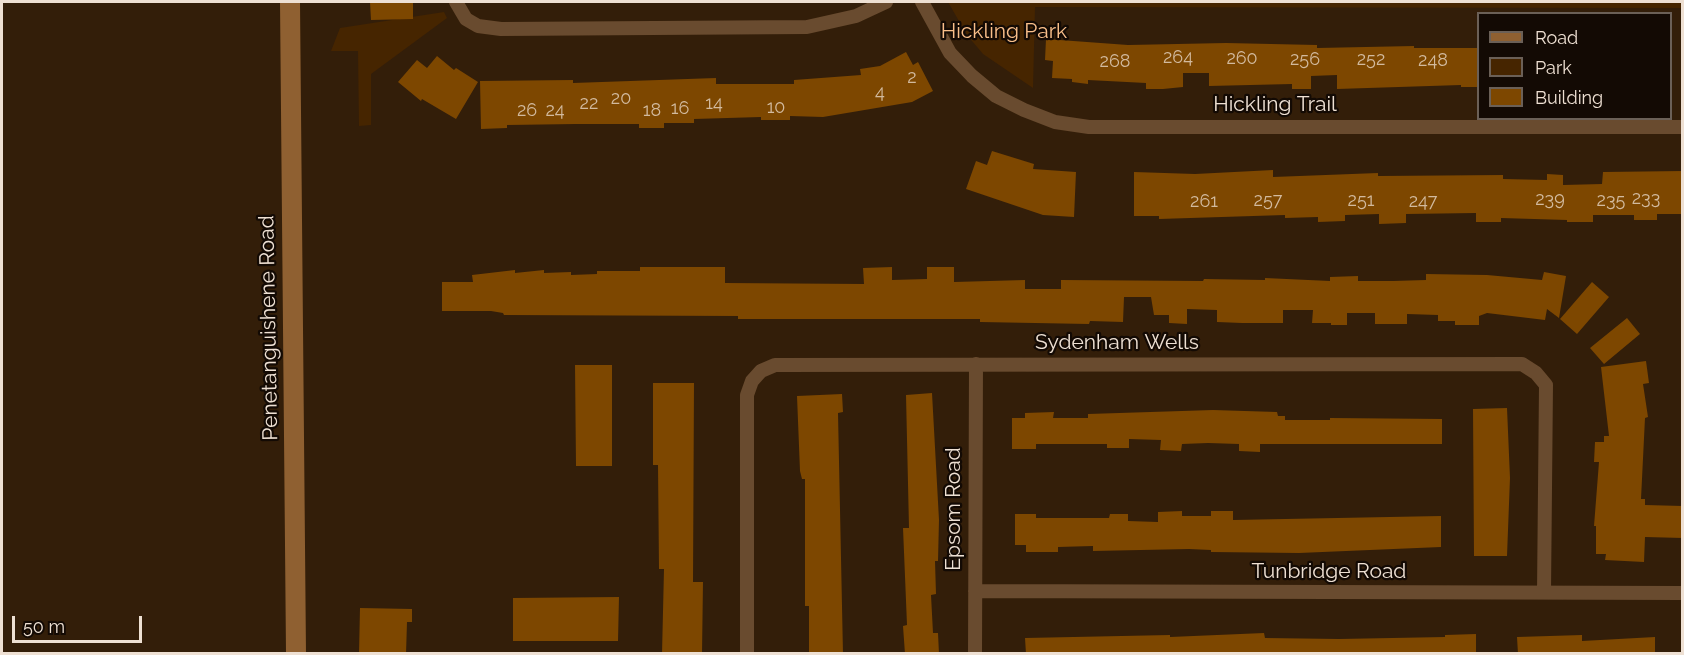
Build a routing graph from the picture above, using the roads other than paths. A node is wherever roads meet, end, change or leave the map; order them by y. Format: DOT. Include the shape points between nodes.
graph roads {
  1 [pos="290,2"];
  2 [pos="456,2"];
  3 [pos="886,2"];
  4 [pos="922,2"];
  5 [pos="1683,127"];
  6 [pos="976,364"];
  7 [pos="975,591"];
  8 [pos="1544,592"];
  9 [pos="1683,593"];
  10 [pos="296,654"];
  11 [pos="747,654"];
  12 [pos="975,654"];
  1 -- 10 [label="main road, Penetanguishene Road"];
  2 -- 3 [label="street" via="466,19 478,26 501,29 807,27 856,16"];
  4 -- 5 [label="street, Hickling Trail" via="950,53 972,76 996,96 1054,122 1089,127"];
  6 -- 7 [label="street, Epsom Road"];
  6 -- 8 [label="street, Sydenham Wells" via="1522,364 1536,372 1546,385"];
  6 -- 11 [label="street, Sydenham Wells" via="776,364 752,381 746,410"];
  7 -- 8 [label="street, Tunbridge Road"];
  7 -- 12 [label="street, Epsom Road"];
  8 -- 9 [label="street, Tunbridge Road"];
}
